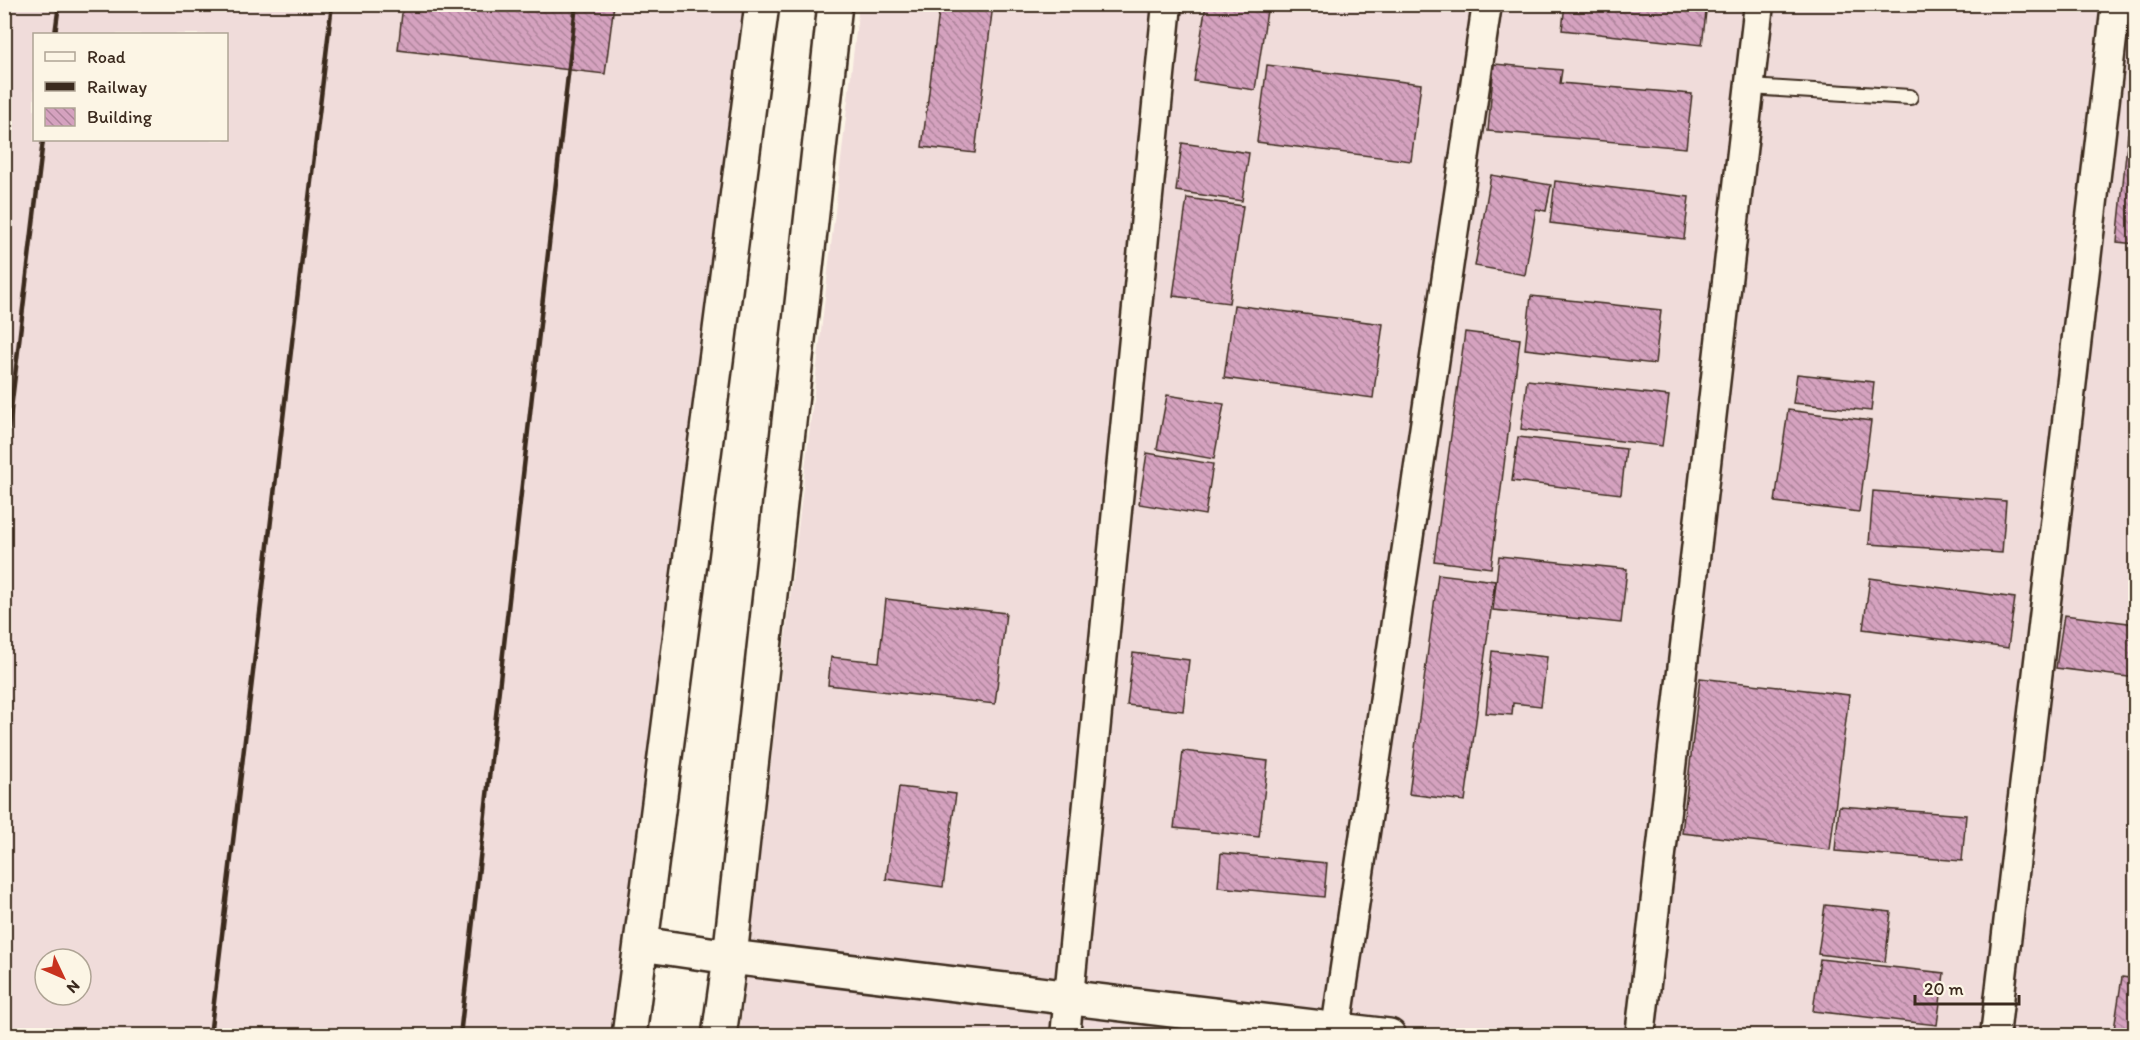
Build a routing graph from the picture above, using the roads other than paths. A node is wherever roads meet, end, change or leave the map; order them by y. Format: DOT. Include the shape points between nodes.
graph roads {
  1 [pos="762,4"];
  2 [pos="835,4"];
  3 [pos="1167,4"];
  4 [pos="1486,4"];
  5 [pos="1758,4"];
  6 [pos="2116,4"];
  7 [pos="1749,87"];
  8 [pos="1910,98"];
  9 [pos="641,944"];
  10 [pos="730,957"];
  11 [pos="1070,996"];
  12 [pos="1336,1032"];
  13 [pos="629,1035"];
  14 [pos="719,1035"];
  15 [pos="1065,1035"];
  16 [pos="1389,1035"];
  17 [pos="1640,1035"];
  18 [pos="1995,1035"];
  1 -- 9 [label="street"];
  2 -- 10 [label="street"];
  3 -- 11 [label="street"];
  4 -- 12 [label="street"];
  5 -- 7 [label="street"];
  6 -- 18 [label="street"];
  7 -- 8 [label="lane"];
  7 -- 17 [label="street"];
  9 -- 10 [label="street"];
  9 -- 13 [label="street"];
  10 -- 11 [label="street"];
  10 -- 14 [label="street"];
  11 -- 12 [label="street"];
  11 -- 15 [label="street"];
  12 -- 16 [label="street"];
}
